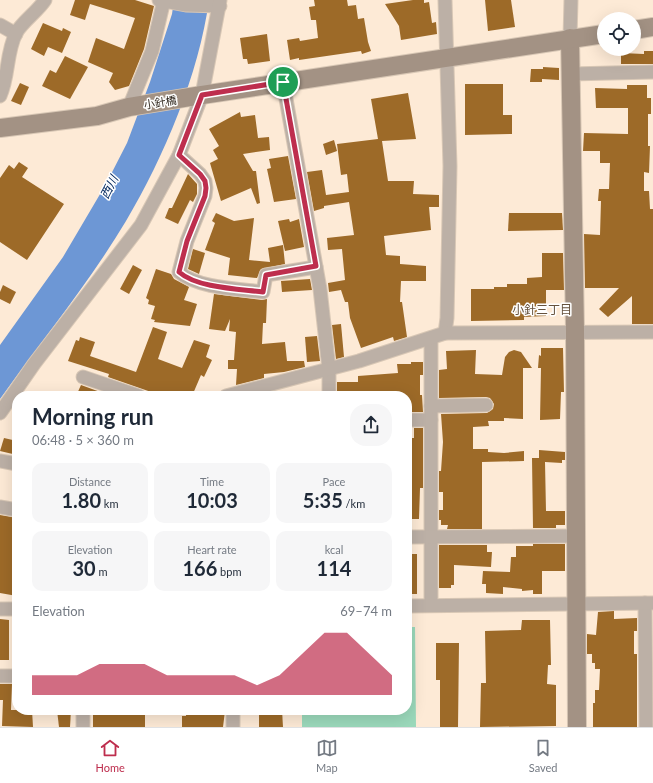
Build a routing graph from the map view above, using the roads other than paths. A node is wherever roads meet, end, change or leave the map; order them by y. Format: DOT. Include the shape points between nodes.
graph roads {
  1 [pos="45,0"];
  2 [pos="162,0"];
  3 [pos="445,0"];
  4 [pos="571,0"];
  5 [pos="218,4"];
  6 [pos="0,25"];
  7 [pos="653,27"];
  8 [pos="641,29"];
  9 [pos="16,34"];
  10 [pos="597,35"];
  11 [pos="570,38"];
  12 [pos="446,58"];
  13 [pos="653,72"];
  14 [pos="570,74"];
  15 [pos="3,77"];
  16 [pos="283,82"];
  17 [pos="0,96"];
  18 [pos="195,96"];
  19 [pos="131,107"];
  20 [pos="0,128"];
  21 [pos="179,155"];
  22 [pos="316,266"];
  23 [pos="575,331"];
  24 [pos="653,332"];
  25 [pos="445,333"];
  26 [pos="431,338"];
  27 [pos="329,369"];
  28 [pos="83,377"];
  29 [pos="16,391"];
  30 [pos="124,391"];
  31 [pos="245,391"];
  32 [pos="329,391"];
  33 [pos="12,396"];
  34 [pos="486,405"];
  35 [pos="431,406"];
  36 [pos="0,414"];
  37 [pos="412,420"];
  38 [pos="431,420"];
  39 [pos="0,461"];
  40 [pos="12,463"];
  41 [pos="0,507"];
  42 [pos="12,509"];
  43 [pos="577,536"];
  44 [pos="412,537"];
  45 [pos="431,537"];
  46 [pos="577,603"];
  47 [pos="649,603"];
  48 [pos="431,605"];
  49 [pos="412,606"];
  50 [pos="0,608"];
  51 [pos="12,609"];
  52 [pos="0,676"];
  53 [pos="12,676"];
  54 [pos="83,715"];
  55 [pos="233,715"];
  56 [pos="83,727"];
  57 [pos="233,727"];
  58 [pos="578,727"];
  59 [pos="646,727"];
  1 -- 9 [label="street"];
  2 -- 5 [label="street" via="186,5"];
  2 -- 19 [label="street" via="152,51"];
  3 -- 12 [label="street"];
  4 -- 11 [label="street"];
  5 -- 18 [label="street"];
  6 -- 9 [label="street"];
  7 -- 8 [label="street"];
  9 -- 15 [label="street"];
  10 -- 11 [label="street, 小針橋"];
  11 -- 12 [label="street, 小針橋"];
  11 -- 14 [label="street"];
  12 -- 16 [label="street, 小針橋"];
  12 -- 25 [label="street" via="450,166"];
  13 -- 14 [label="street"];
  14 -- 23 [label="street"];
  15 -- 17 [label="street"];
  16 -- 18 [label="street, 小針橋"];
  16 -- 22 [label="street"];
  18 -- 19 [label="street, 小針橋"];
  18 -- 21 [label="street"];
  19 -- 20 [label="street, 小針橋" via="97,116"];
  21 -- 22 [label="street" via="200,174 206,188 179,272 209,285 263,292 266,275"];
  21 -- 29 [label="street" via="141,225"];
  22 -- 27 [label="street"];
  23 -- 24 [label="street"];
  23 -- 25 [label="street"];
  23 -- 43 [label="street"];
  25 -- 26 [label="street"];
  26 -- 27 [label="street"];
  26 -- 35 [label="street"];
  27 -- 31 [label="street"];
  27 -- 32 [label="street"];
  28 -- 30 [label="street"];
  33 -- 36 [label="street"];
  34 -- 35 [label="street"];
  35 -- 38 [label="street"];
  37 -- 38 [label="street"];
  38 -- 45 [label="street"];
  39 -- 40 [label="street"];
  41 -- 42 [label="street"];
  43 -- 45 [label="street"];
  43 -- 46 [label="street"];
  44 -- 45 [label="street"];
  45 -- 48 [label="street"];
  46 -- 47 [label="street"];
  46 -- 48 [label="street"];
  46 -- 58 [label="street"];
  47 -- 59 [label="street"];
  48 -- 49 [label="street"];
  50 -- 51 [label="street"];
  52 -- 53 [label="street"];
  54 -- 56 [label="street"];
  55 -- 57 [label="street"];
}
